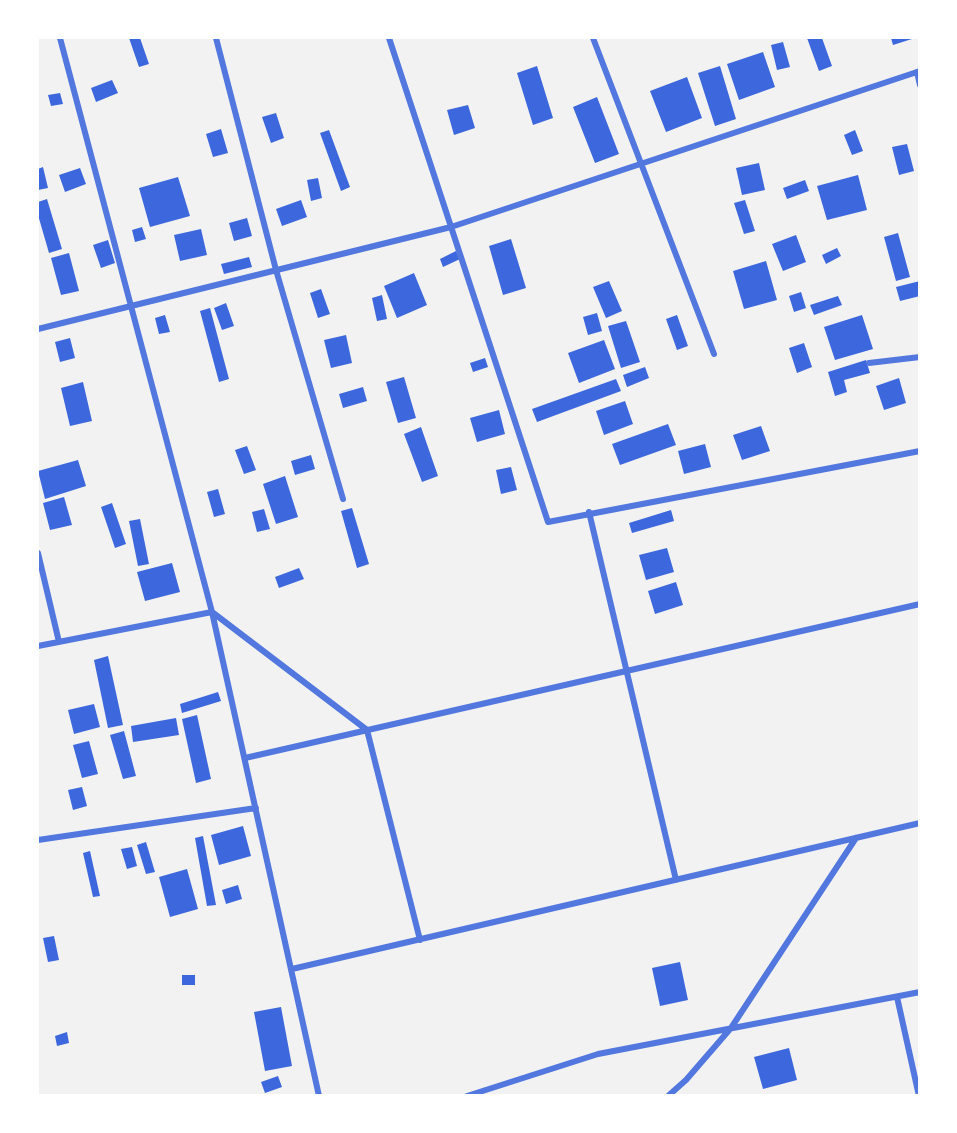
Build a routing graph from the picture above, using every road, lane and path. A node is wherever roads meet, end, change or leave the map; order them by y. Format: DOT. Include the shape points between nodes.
graph roads {
  1 [pos="60,38"];
  2 [pos="216,38"];
  3 [pos="389,38"];
  4 [pos="593,38"];
  5 [pos="918,71"];
  6 [pos="920,85"];
  7 [pos="641,164"];
  8 [pos="451,227"];
  9 [pos="276,270"];
  10 [pos="133,306"];
  11 [pos="38,329"];
  12 [pos="714,354"];
  13 [pos="920,357"];
  14 [pos="869,363"];
  15 [pos="920,451"];
  16 [pos="343,499"];
  17 [pos="589,512"];
  18 [pos="38,553"];
  19 [pos="920,604"];
  20 [pos="212,612"];
  21 [pos="59,642"];
  22 [pos="38,646"];
  23 [pos="626,671"];
  24 [pos="367,730"];
  25 [pos="245,758"];
  26 [pos="256,808"];
  27 [pos="920,823"];
  28 [pos="856,838"];
  29 [pos="38,840"];
  30 [pos="675,880"];
  31 [pos="420,940"];
  32 [pos="292,969"];
  33 [pos="920,992"];
  34 [pos="897,997"];
  35 [pos="731,1028"];
  36 [pos="320,1095"];
  37 [pos="467,1095"];
  38 [pos="668,1095"];
  39 [pos="919,1095"];
  1 -- 10 [label="street"];
  2 -- 9 [label="street"];
  3 -- 8 [label="street"];
  4 -- 7 [label="street"];
  5 -- 6 [label="street"];
  5 -- 7 [label="street"];
  7 -- 8 [label="street"];
  7 -- 12 [label="street"];
  8 -- 9 [label="street"];
  8 -- 17 [label="street" via="548,522"];
  9 -- 10 [label="street"];
  9 -- 16 [label="street"];
  10 -- 11 [label="street"];
  10 -- 20 [label="street"];
  13 -- 14 [label="street"];
  15 -- 17 [label="street"];
  17 -- 23 [label="street"];
  18 -- 21 [label="street"];
  19 -- 23 [label="street"];
  20 -- 21 [label="street"];
  20 -- 24 [label="street"];
  20 -- 25 [label="street"];
  21 -- 22 [label="street"];
  23 -- 24 [label="street"];
  23 -- 30 [label="street"];
  24 -- 25 [label="street"];
  24 -- 31 [label="street"];
  25 -- 26 [label="street"];
  26 -- 29 [label="street"];
  26 -- 32 [label="street"];
  27 -- 28 [label="street"];
  28 -- 30 [label="street"];
  28 -- 35 [label="street"];
  30 -- 31 [label="street"];
  31 -- 32 [label="street"];
  32 -- 36 [label="street"];
  33 -- 34 [label="street"];
  34 -- 35 [label="street"];
  34 -- 39 [label="street"];
  35 -- 37 [label="street" via="598,1054"];
  35 -- 38 [label="street"];
}
